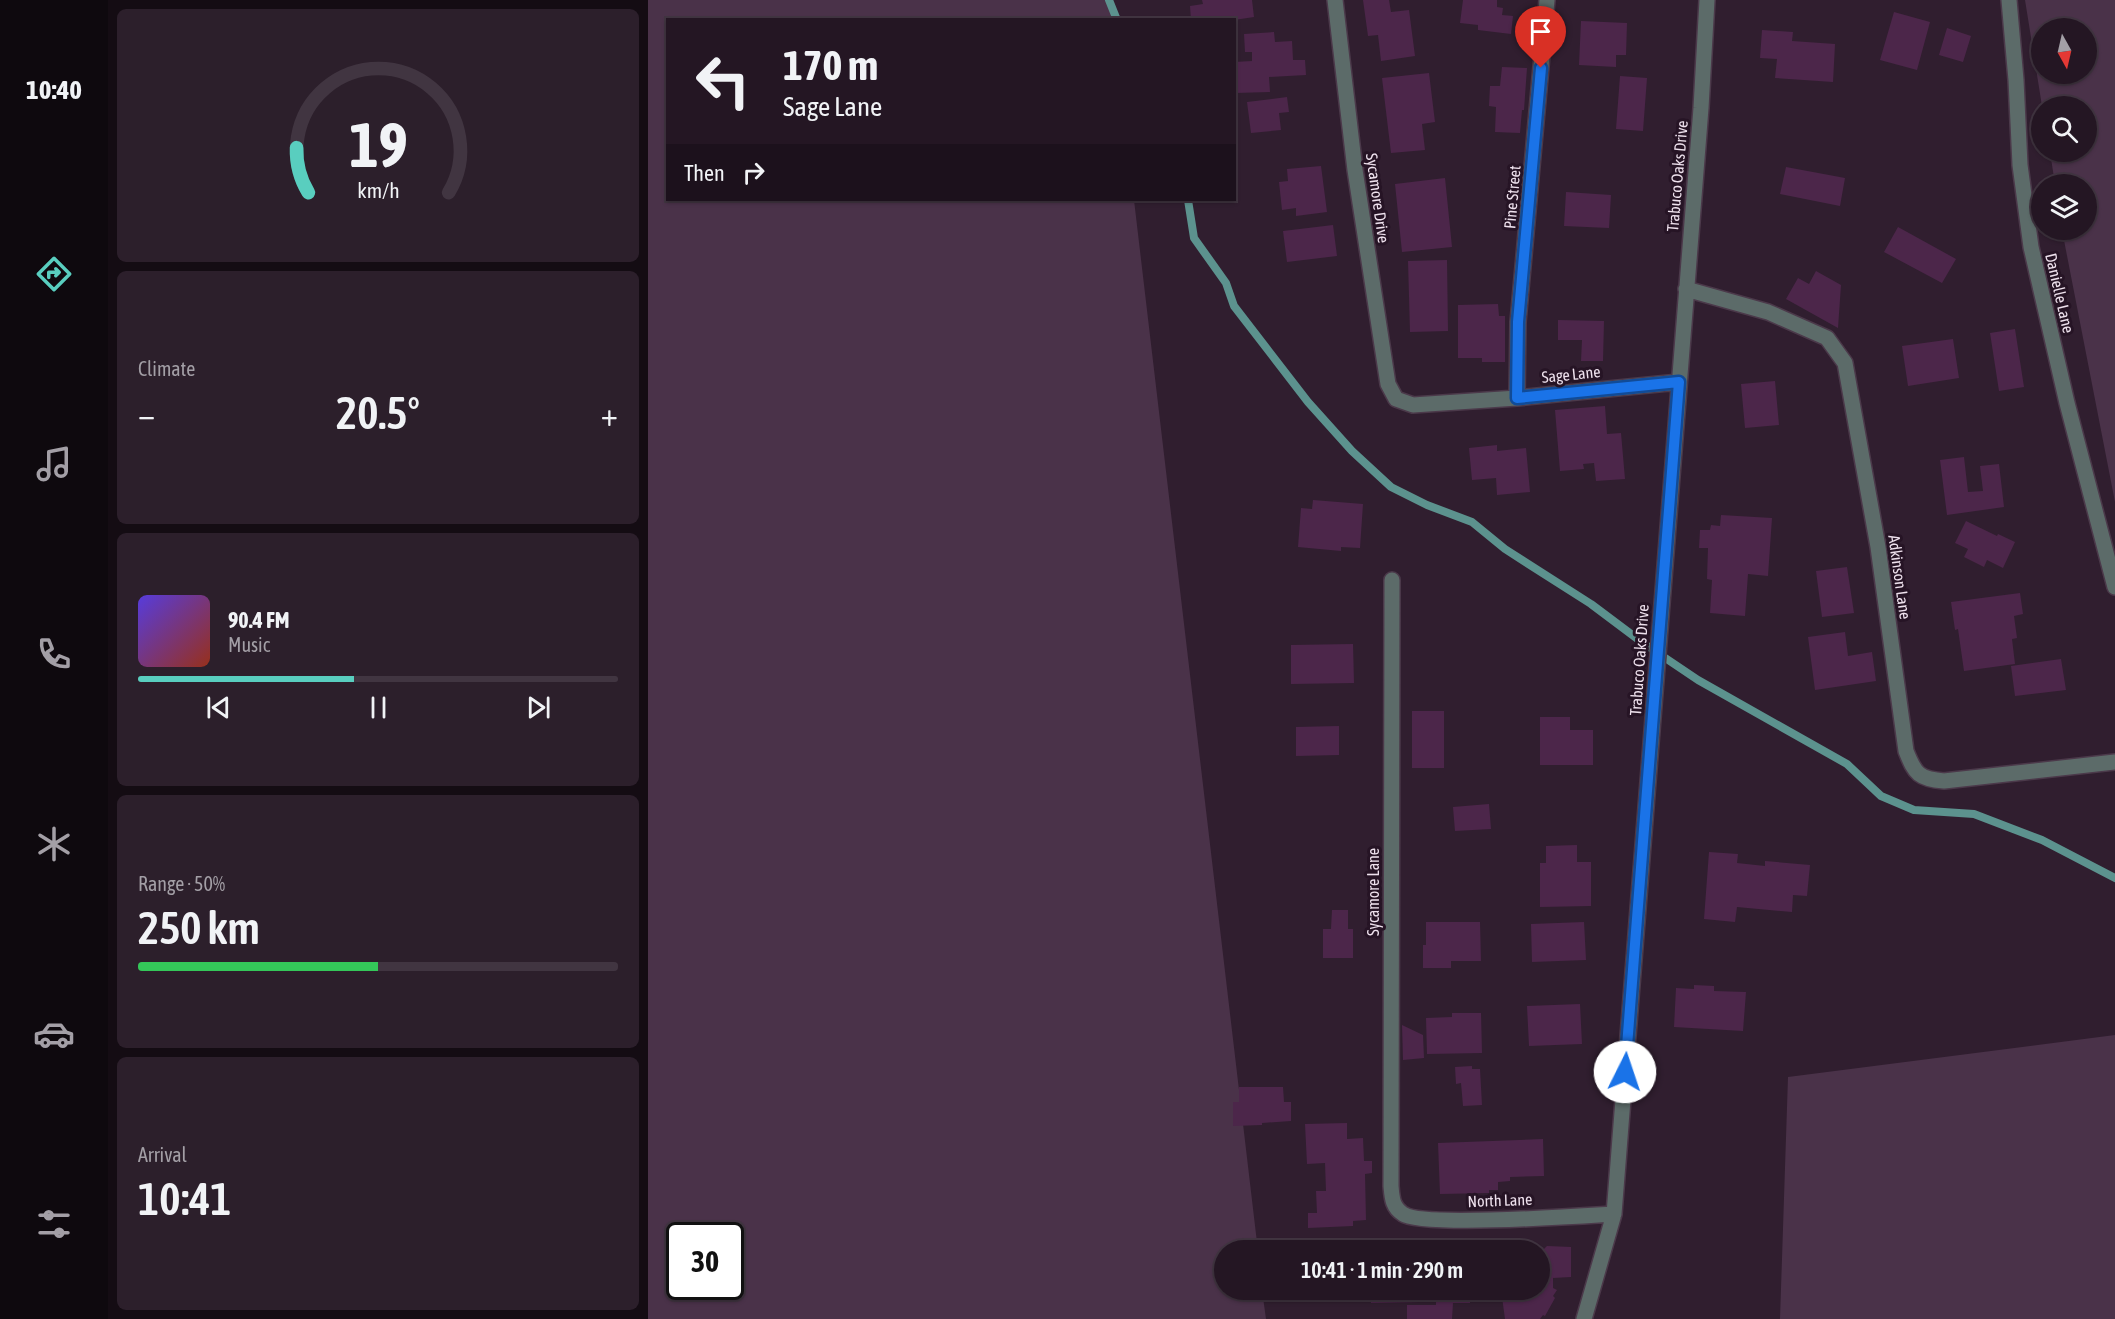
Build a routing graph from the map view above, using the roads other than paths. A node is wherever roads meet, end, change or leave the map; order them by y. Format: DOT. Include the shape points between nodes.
graph roads {
  1 [pos="1335,0"];
  2 [pos="1547,0"];
  3 [pos="1707,0"];
  4 [pos="2009,0"];
  5 [pos="1686,289"];
  6 [pos="1679,382"];
  7 [pos="1517,398"];
  8 [pos="1396,399"];
  9 [pos="1392,580"];
  10 [pos="2115,587"];
  11 [pos="2115,762"];
  12 [pos="1392,1203"];
  13 [pos="1614,1214"];
  14 [pos="1584,1319"];
  1 -- 8 [label="street, Sycamore Drive" via="1355,170 1388,384"];
  2 -- 7 [label="street, Pine Street" via="1518,322"];
  3 -- 5 [label="street, Trabuco Oaks Drive"];
  4 -- 10 [label="street, Danielle Lane" via="2020,165 2031,247"];
  5 -- 6 [label="street, Trabuco Oaks Drive"];
  5 -- 11 [label="street, Adkinson Lane" via="1768,312 1827,338 1845,363 1878,547 1906,751 1913,769 1926,780 1944,781"];
  6 -- 7 [label="street, Sage Lane"];
  6 -- 13 [label="street, Trabuco Oaks Drive"];
  7 -- 8 [label="street, Sage Lane" via="1413,405"];
  9 -- 12 [label="street, Sycamore Lane"];
  12 -- 13 [label="street, North Lane" via="1404,1215 1417,1219"];
  13 -- 14 [label="street, Trabuco Oaks Drive"];
}
